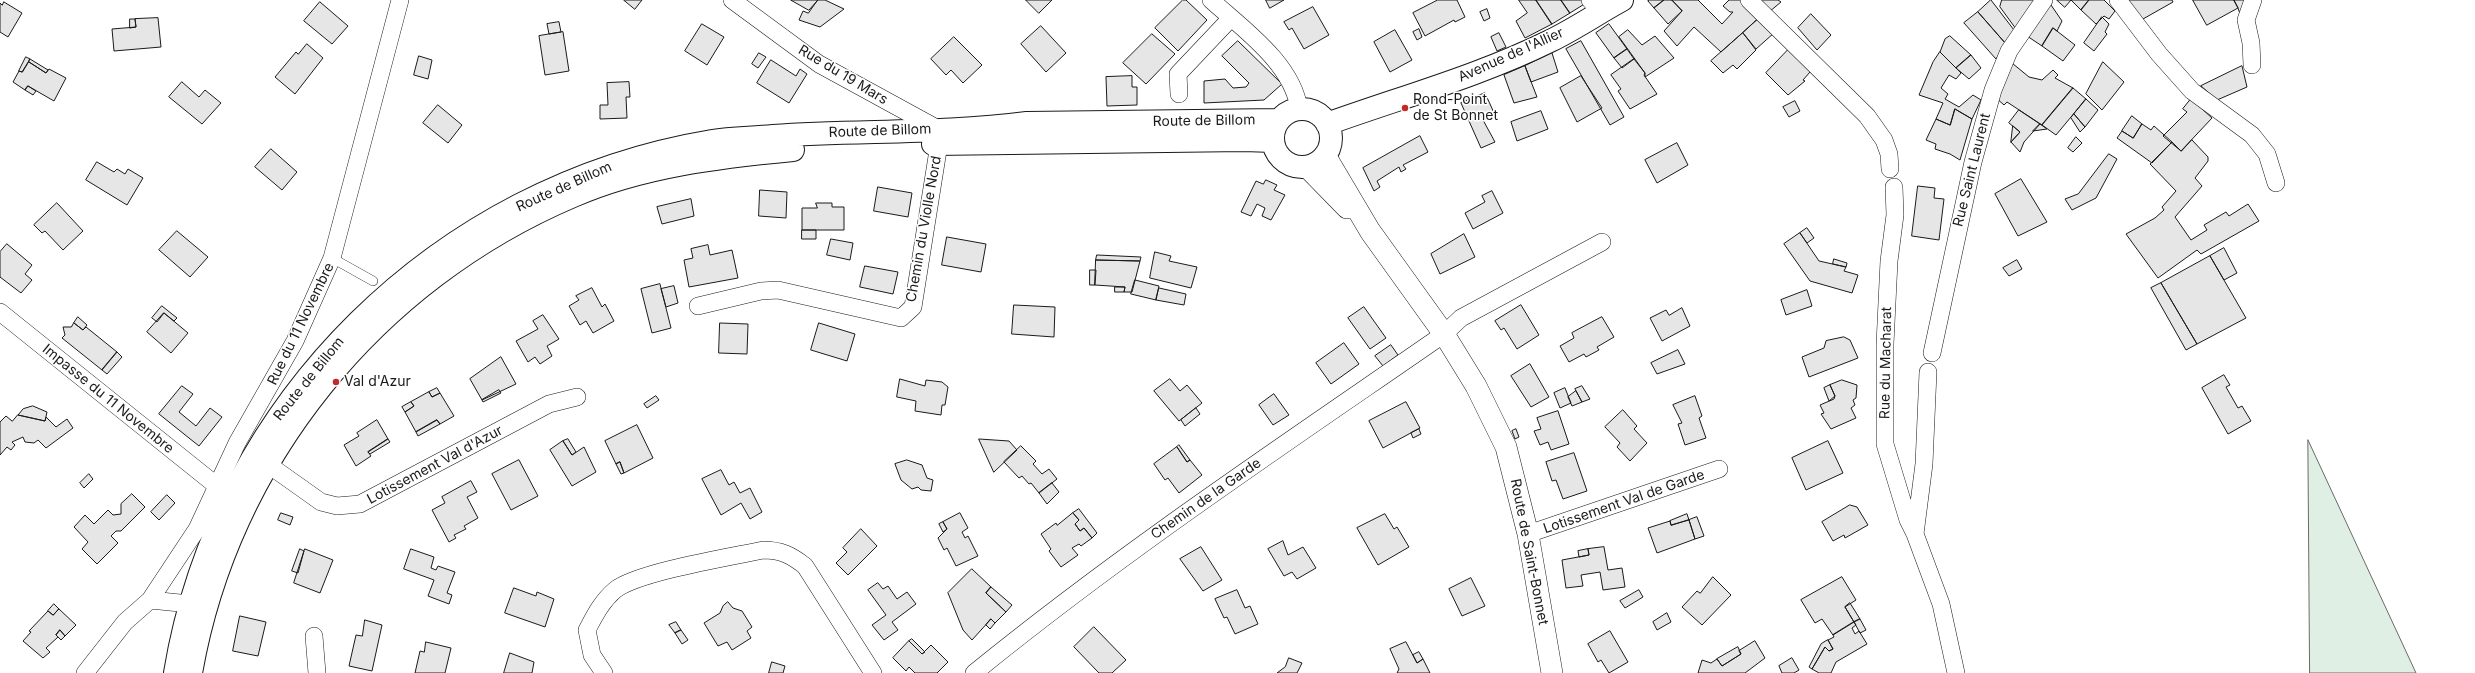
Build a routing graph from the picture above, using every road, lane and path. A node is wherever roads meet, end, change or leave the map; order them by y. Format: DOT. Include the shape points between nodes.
graph roads {
  1 [pos="400,0"];
  2 [pos="732,0"];
  3 [pos="1211,0"];
  4 [pos="1622,0"];
  5 [pos="1749,0"];
  6 [pos="2044,0"];
  7 [pos="2118,0"];
  8 [pos="2253,0"];
  9 [pos="1595,6"];
  10 [pos="1231,18"];
  11 [pos="2252,65"];
  12 [pos="1179,94"];
  13 [pos="1299,109"];
  14 [pos="1279,120"];
  15 [pos="1327,124"];
  16 [pos="938,137"];
  17 [pos="1273,141"];
  18 [pos="1325,155"];
  19 [pos="1307,167"];
  20 [pos="1890,169"];
  21 [pos="2276,183"];
  22 [pos="1894,187"];
  23 [pos="1370,231"];
  24 [pos="1602,242"];
  25 [pos="332,258"];
  26 [pos="373,281"];
  27 [pos="698,306"];
  28 [pos="0,312"];
  29 [pos="1444,334"];
  30 [pos="1932,353"];
  31 [pos="1928,372"];
  32 [pos="577,397"];
  33 [pos="260,459"];
  34 [pos="1719,469"];
  35 [pos="217,486"];
  36 [pos="1528,534"];
  37 [pos="1915,534"];
  38 [pos="150,600"];
  39 [pos="190,604"];
  40 [pos="314,636"];
  41 [pos="85,673"];
  42 [pos="175,673"];
  43 [pos="191,673"];
  44 [pos="317,673"];
  45 [pos="604,673"];
  46 [pos="873,673"];
  47 [pos="974,673"];
  48 [pos="1552,673"];
  49 [pos="1956,673"];
  1 -- 25 [label="street, Rue du 11 Novembre"];
  2 -- 16 [label="street, Rue du 19 Mars" via="819,64"];
  3 -- 10 [label="street"];
  4 -- 9 [label="main road, Avenue de l'Allier"];
  5 -- 20 [label="street" via="1867,116 1884,140 1889,154"];
  6 -- 30 [label="street, Rue Saint Laurent" via="2009,51 1993,90 1973,162"];
  7 -- 21 [label="street" via="2192,91 2252,135 2267,154"];
  8 -- 11 [label="street" via="2246,20"];
  9 -- 15 [label="main road, Avenue de l'Allier" via="1550,41 1422,93"];
  10 -- 12 [label="street" via="1178,74"];
  10 -- 13 [label="street" via="1267,52 1287,76 1297,95"];
  13 -- 14 [label="main road" via="1287,113"];
  13 -- 15 [label="main road" via="1320,115"];
  14 -- 16 [label="main road, Route de Billom" via="1027,123"];
  14 -- 17 [label="main road" via="1274,130"];
  15 -- 18 [label="main road" via="1331,134 1330,146"];
  16 -- 17 [label="main road, Route de Billom"];
  16 -- 27 [label="street, Chemin du Violle Nord" via="913,306 901,318 778,290 761,291"];
  16 -- 33 [label="main road, Route de Billom" via="722,156 634,175 573,196 499,233 440,272 399,305 362,340"];
  17 -- 19 [label="main road" via="1276,153 1285,162"];
  18 -- 19 [label="main road" via="1317,163"];
  18 -- 23 [label="street, Route de Saint-Bonnet"];
  19 -- 23 [label="street, Route de Saint-Bonnet"];
  22 -- 37 [label="street, Rue du Macharat" via="1895,216 1889,261 1885,344 1886,444 1908,520"];
  23 -- 29 [label="street, Route de Saint-Bonnet"];
  24 -- 29 [label="street, Chemin de la Garde" via="1461,318"];
  25 -- 26 [label="lane"];
  25 -- 35 [label="street, Rue du 11 Novembre" via="295,341 237,443"];
  28 -- 35 [label="street, Impasse du 11 Novembre"];
  29 -- 36 [label="street, Route de Saint-Bonnet" via="1476,386 1506,447"];
  29 -- 47 [label="street, Chemin de la Garde" via="1138,546 1054,608"];
  31 -- 37 [label="street" via="1924,464"];
  32 -- 33 [label="street, Lotissement Val d'Azur" via="549,404 360,504 337,506 321,502"];
  33 -- 39 [label="main road, Route de Billom" via="221,520"];
  33 -- 43 [label="main road, Route de Billom" via="233,529 204,621"];
  34 -- 36 [label="street, Lotissement Val de Garde"];
  35 -- 38 [label="street, Rue du 11 Novembre" via="197,529"];
  36 -- 48 [label="street, Route de Saint-Bonnet"];
  37 -- 49 [label="street" via="1941,604"];
  38 -- 39 [label="street"];
  38 -- 41 [label="street, Rue du 11 Novembre" via="125,622"];
  39 -- 42 [label="main road, Route de Billom"];
  40 -- 44 [label="street"];
  45 -- 46 [label="street" via="592,655 587,630 600,605 616,590 639,578 763,550 777,550 789,554 805,566"];
}
